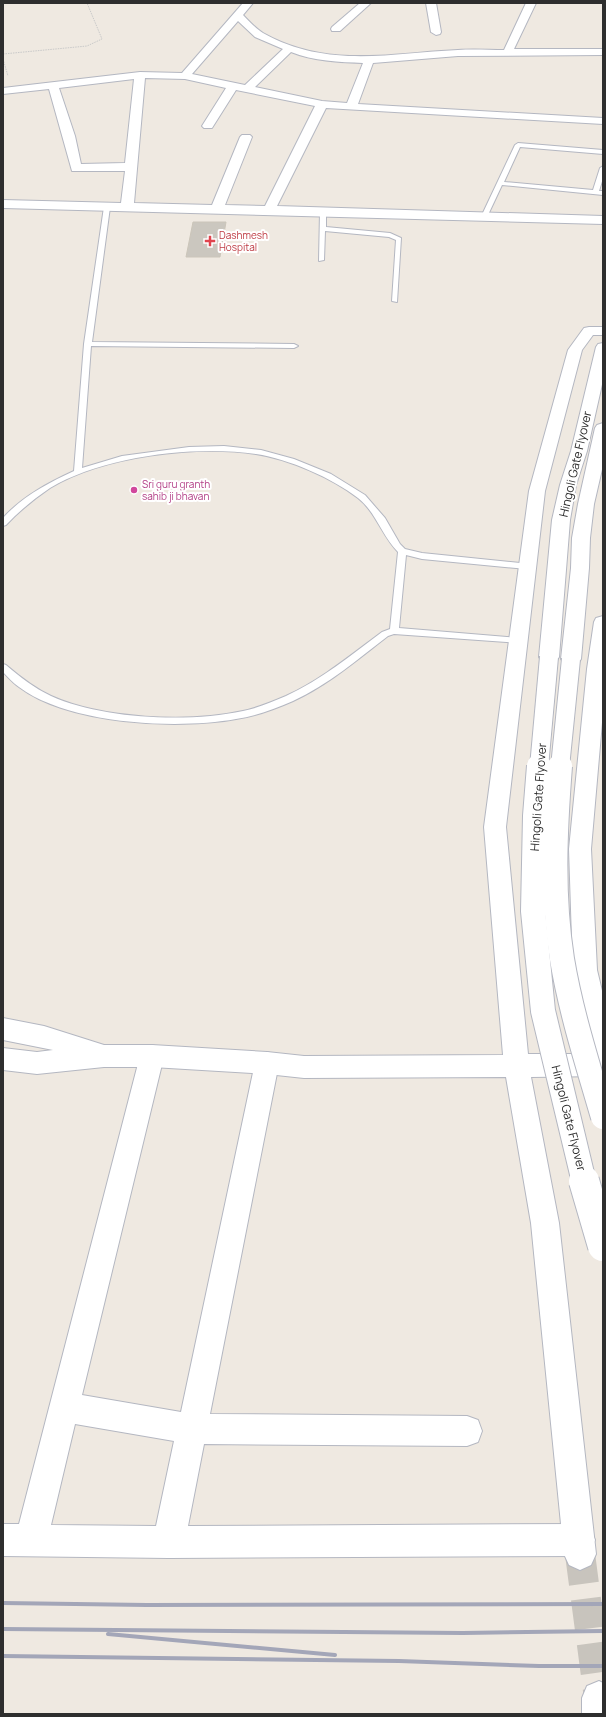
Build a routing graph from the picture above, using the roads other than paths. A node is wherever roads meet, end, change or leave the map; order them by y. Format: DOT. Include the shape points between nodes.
graph roads {
  1 [pos="248,3"];
  2 [pos="366,3"];
  3 [pos="432,3"];
  4 [pos="531,3"];
  5 [pos="237,15"];
  6 [pos="336,29"];
  7 [pos="436,32"];
  8 [pos="290,48"];
  9 [pos="508,52"];
  10 [pos="603,52"];
  11 [pos="369,60"];
  12 [pos="140,75"];
  13 [pos="185,76"];
  14 [pos="53,85"];
  15 [pos="233,85"];
  16 [pos="248,88"];
  17 [pos="3,91"];
  18 [pos="322,104"];
  19 [pos="351,107"];
  20 [pos="603,121"];
  21 [pos="208,126"];
  22 [pos="246,137"];
  23 [pos="603,152"];
  24 [pos="131,167"];
  25 [pos="603,168"];
  26 [pos="500,183"];
  27 [pos="600,193"];
  28 [pos="3,204"];
  29 [pos="107,207"];
  30 [pos="127,207"];
  31 [pos="217,209"];
  32 [pos="269,210"];
  33 [pos="323,212"];
  34 [pos="484,217"];
  35 [pos="603,220"];
  36 [pos="322,229"];
  37 [pos="321,260"];
  38 [pos="395,300"];
  39 [pos="603,331"];
  40 [pos="88,344"];
  41 [pos="294,346"];
  42 [pos="603,346"];
  43 [pos="603,428"];
  44 [pos="78,472"];
  45 [pos="3,523"];
  46 [pos="402,551"];
  47 [pos="528,566"];
  48 [pos="603,622"];
  49 [pos="394,631"];
  50 [pos="518,641"];
  51 [pos="560,658"];
  52 [pos="3,667"];
  53 [pos="3,1029"];
  54 [pos="603,1045"];
  55 [pos="104,1056"];
  56 [pos="152,1056"];
  57 [pos="3,1059"];
  58 [pos="267,1063"];
  59 [pos="516,1064"];
  60 [pos="603,1064"];
  61 [pos="603,1117"];
  62 [pos="603,1246"];
  63 [pos="65,1407"];
  64 [pos="192,1429"];
  65 [pos="467,1431"];
  66 [pos="17,1540"];
  67 [pos="169,1542"];
  1 -- 5 [label="street"];
  2 -- 6 [label="street"];
  3 -- 7 [label="street"];
  4 -- 9 [label="street"];
  5 -- 8 [label="street" via="258,34"];
  5 -- 13 [label="street"];
  8 -- 11 [label="street" via="302,53"];
  8 -- 16 [label="street"];
  9 -- 10 [label="street"];
  9 -- 11 [label="street"];
  11 -- 19 [label="street"];
  12 -- 13 [label="street"];
  12 -- 14 [label="street"];
  12 -- 24 [label="street"];
  13 -- 15 [label="street"];
  14 -- 17 [label="street"];
  14 -- 24 [label="street" via="76,168"];
  15 -- 16 [label="street"];
  15 -- 21 [label="street"];
  16 -- 18 [label="street"];
  18 -- 19 [label="street"];
  18 -- 32 [label="street"];
  19 -- 20 [label="street"];
  22 -- 31 [label="street"];
  23 -- 26 [label="lane" via="518,145"];
  24 -- 30 [label="street"];
  25 -- 27 [label="lane"];
  26 -- 27 [label="lane"];
  26 -- 34 [label="lane"];
  28 -- 29 [label="street"];
  29 -- 30 [label="street"];
  29 -- 40 [label="lane"];
  30 -- 31 [label="street"];
  31 -- 32 [label="street"];
  32 -- 33 [label="street"];
  33 -- 34 [label="street"];
  33 -- 36 [label="lane"];
  34 -- 35 [label="street"];
  36 -- 37 [label="lane"];
  36 -- 38 [label="lane" via="390,235 399,239"];
  39 -- 47 [label="street" via="589,331 575,350 539,484"];
  40 -- 41 [label="lane"];
  40 -- 44 [label="lane"];
  42 -- 51 [label="street, Hingoli Gate Flyover" via="561,520"];
  43 -- 51 [label="street, Hingoli Gate Flyover" via="586,504 580,568"];
  44 -- 45 [label="lane" via="48,486 17,508"];
  44 -- 46 [label="lane" via="122,458 151,453 224,448 258,452 291,461 328,476 362,497 382,520"];
  46 -- 47 [label="lane" via="422,556"];
  46 -- 49 [label="lane"];
  47 -- 50 [label="street"];
  48 -- 54 [label="street" via="580,849 585,970"];
  49 -- 50 [label="lane"];
  49 -- 52 [label="lane" via="314,685 276,704 230,717 184,721 96,714 62,705 30,690"];
  50 -- 59 [label="street" via="495,827"];
  51 -- 61 [label="street, Hingoli Gate Flyover, bridge" via="555,868 559,937 566,978"];
  51 -- 62 [label="street, Hingoli Gate Flyover, bridge" via="535,816 533,911 543,1011 580,1167"];
  53 -- 55 [label="street" via="44,1037"];
  55 -- 56 [label="street"];
  55 -- 57 [label="street" via="36,1063"];
  56 -- 58 [label="street"];
  56 -- 63 [label="street"];
  58 -- 59 [label="street" via="304,1067"];
  58 -- 64 [label="street"];
  59 -- 60 [label="street"];
  59 -- 67 [label="street" via="544,1223 580,1547"];
  63 -- 64 [label="street"];
  63 -- 66 [label="street"];
  64 -- 65 [label="street"];
  64 -- 67 [label="street"];
  66 -- 67 [label="street"];
}
